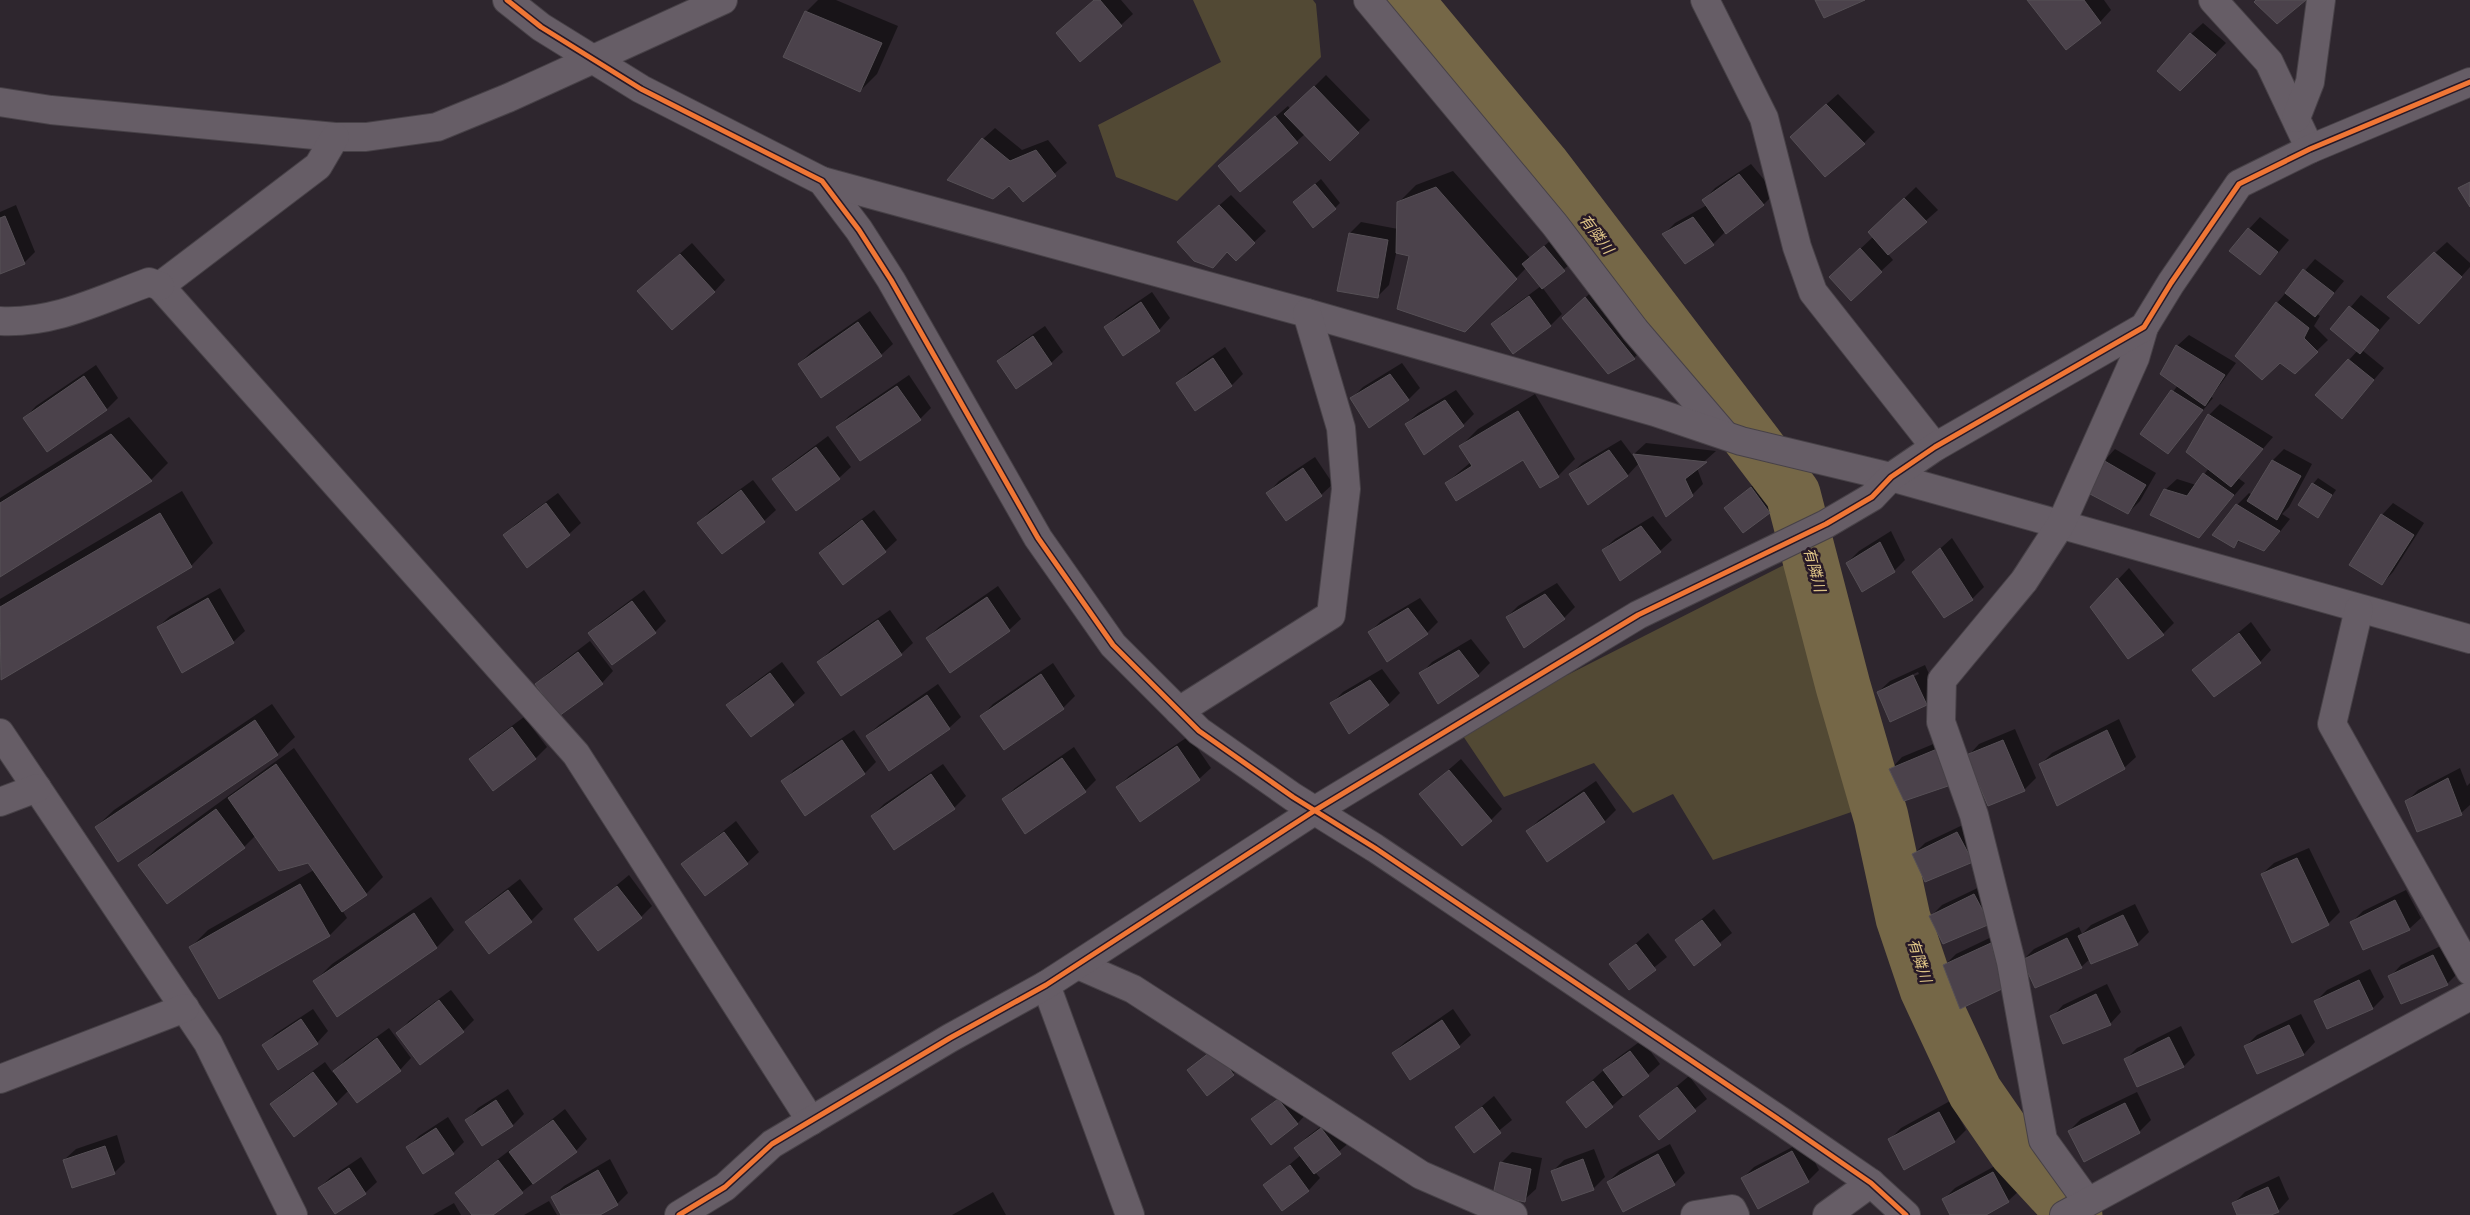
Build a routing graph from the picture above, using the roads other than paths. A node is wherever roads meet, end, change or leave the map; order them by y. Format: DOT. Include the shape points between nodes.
graph roads {
  1 [pos="507,0"];
  2 [pos="723,0"];
  3 [pos="1368,0"];
  4 [pos="1705,0"];
  5 [pos="2213,0"];
  6 [pos="2321,0"];
  7 [pos="592,60"];
  8 [pos="2470,82"];
  9 [pos="0,102"];
  10 [pos="2296,118"];
  11 [pos="335,137"];
  12 [pos="2310,149"];
  13 [pos="822,181"];
  14 [pos="160,286"];
  15 [pos="1307,313"];
  16 [pos="0,321"];
  17 [pos="2144,327"];
  18 [pos="1732,437"];
  19 [pos="1935,447"];
  20 [pos="1891,476"];
  21 [pos="2061,524"];
  22 [pos="2359,609"];
  23 [pos="2470,640"];
  24 [pos="1179,711"];
  25 [pos="0,734"];
  26 [pos="37,788"];
  27 [pos="0,802"];
  28 [pos="1314,811"];
  29 [pos="1078,965"];
  30 [pos="2470,971"];
  31 [pos="1046,985"];
  32 [pos="2470,996"];
  33 [pos="185,1008"];
  34 [pos="0,1079"];
  35 [pos="811,1122"];
  36 [pos="1870,1183"];
  37 [pos="2087,1201"];
  38 [pos="293,1215"];
  39 [pos="679,1215"];
  40 [pos="1130,1215"];
  41 [pos="1513,1215"];
  42 [pos="1695,1215"];
  43 [pos="1735,1215"];
  44 [pos="1827,1215"];
  45 [pos="1906,1215"];
  46 [pos="2064,1215"];
  1 -- 7 [label="street"];
  2 -- 7 [label="street"];
  3 -- 18 [label="street" via="1555,225 1635,330"];
  4 -- 19 [label="street" via="1764,118 1797,247 1814,292"];
  5 -- 10 [label="street" via="2269,62"];
  6 -- 10 [label="street" via="2310,82"];
  7 -- 11 [label="street" via="437,127 366,137"];
  7 -- 13 [label="street" via="640,89"];
  8 -- 12 [label="street"];
  9 -- 11 [label="street"];
  10 -- 12 [label="street"];
  11 -- 14 [label="street" via="318,166"];
  12 -- 17 [label="street" via="2239,184"];
  13 -- 15 [label="street"];
  13 -- 24 [label="street" via="891,280 1038,538 1113,645"];
  14 -- 16 [label="street" via="148,282 67,313 22,323"];
  14 -- 35 [label="street" via="576,754"];
  15 -- 18 [label="street" via="1656,412"];
  15 -- 24 [label="street" via="1340,428 1346,489 1331,615"];
  17 -- 19 [label="street"];
  17 -- 21 [label="street" via="2135,358"];
  18 -- 20 [label="street"];
  19 -- 20 [label="street"];
  20 -- 21 [label="street"];
  20 -- 28 [label="street" via="1872,497 1826,524 1638,615"];
  21 -- 22 [label="street"];
  21 -- 37 [label="street" via="2024,581 1942,680 1941,722 1974,815 2011,962 2042,1140"];
  22 -- 23 [label="street"];
  22 -- 30 [label="street" via="2332,724"];
  24 -- 28 [label="street" via="1199,731"];
  25 -- 26 [label="street"];
  26 -- 27 [label="street"];
  26 -- 33 [label="street"];
  28 -- 29 [label="street"];
  28 -- 36 [label="street" via="1375,848"];
  29 -- 31 [label="street"];
  29 -- 41 [label="street" via="1133,989 1420,1175"];
  31 -- 35 [label="street" via="950,1038"];
  31 -- 40 [label="street"];
  32 -- 37 [label="street"];
  33 -- 34 [label="street"];
  33 -- 38 [label="street" via="208,1043"];
  35 -- 39 [label="street" via="772,1144 725,1187"];
  36 -- 44 [label="street"];
  36 -- 45 [label="street"];
  37 -- 46 [label="street"];
  42 -- 43 [label="street" via="1732,1209"];
}
